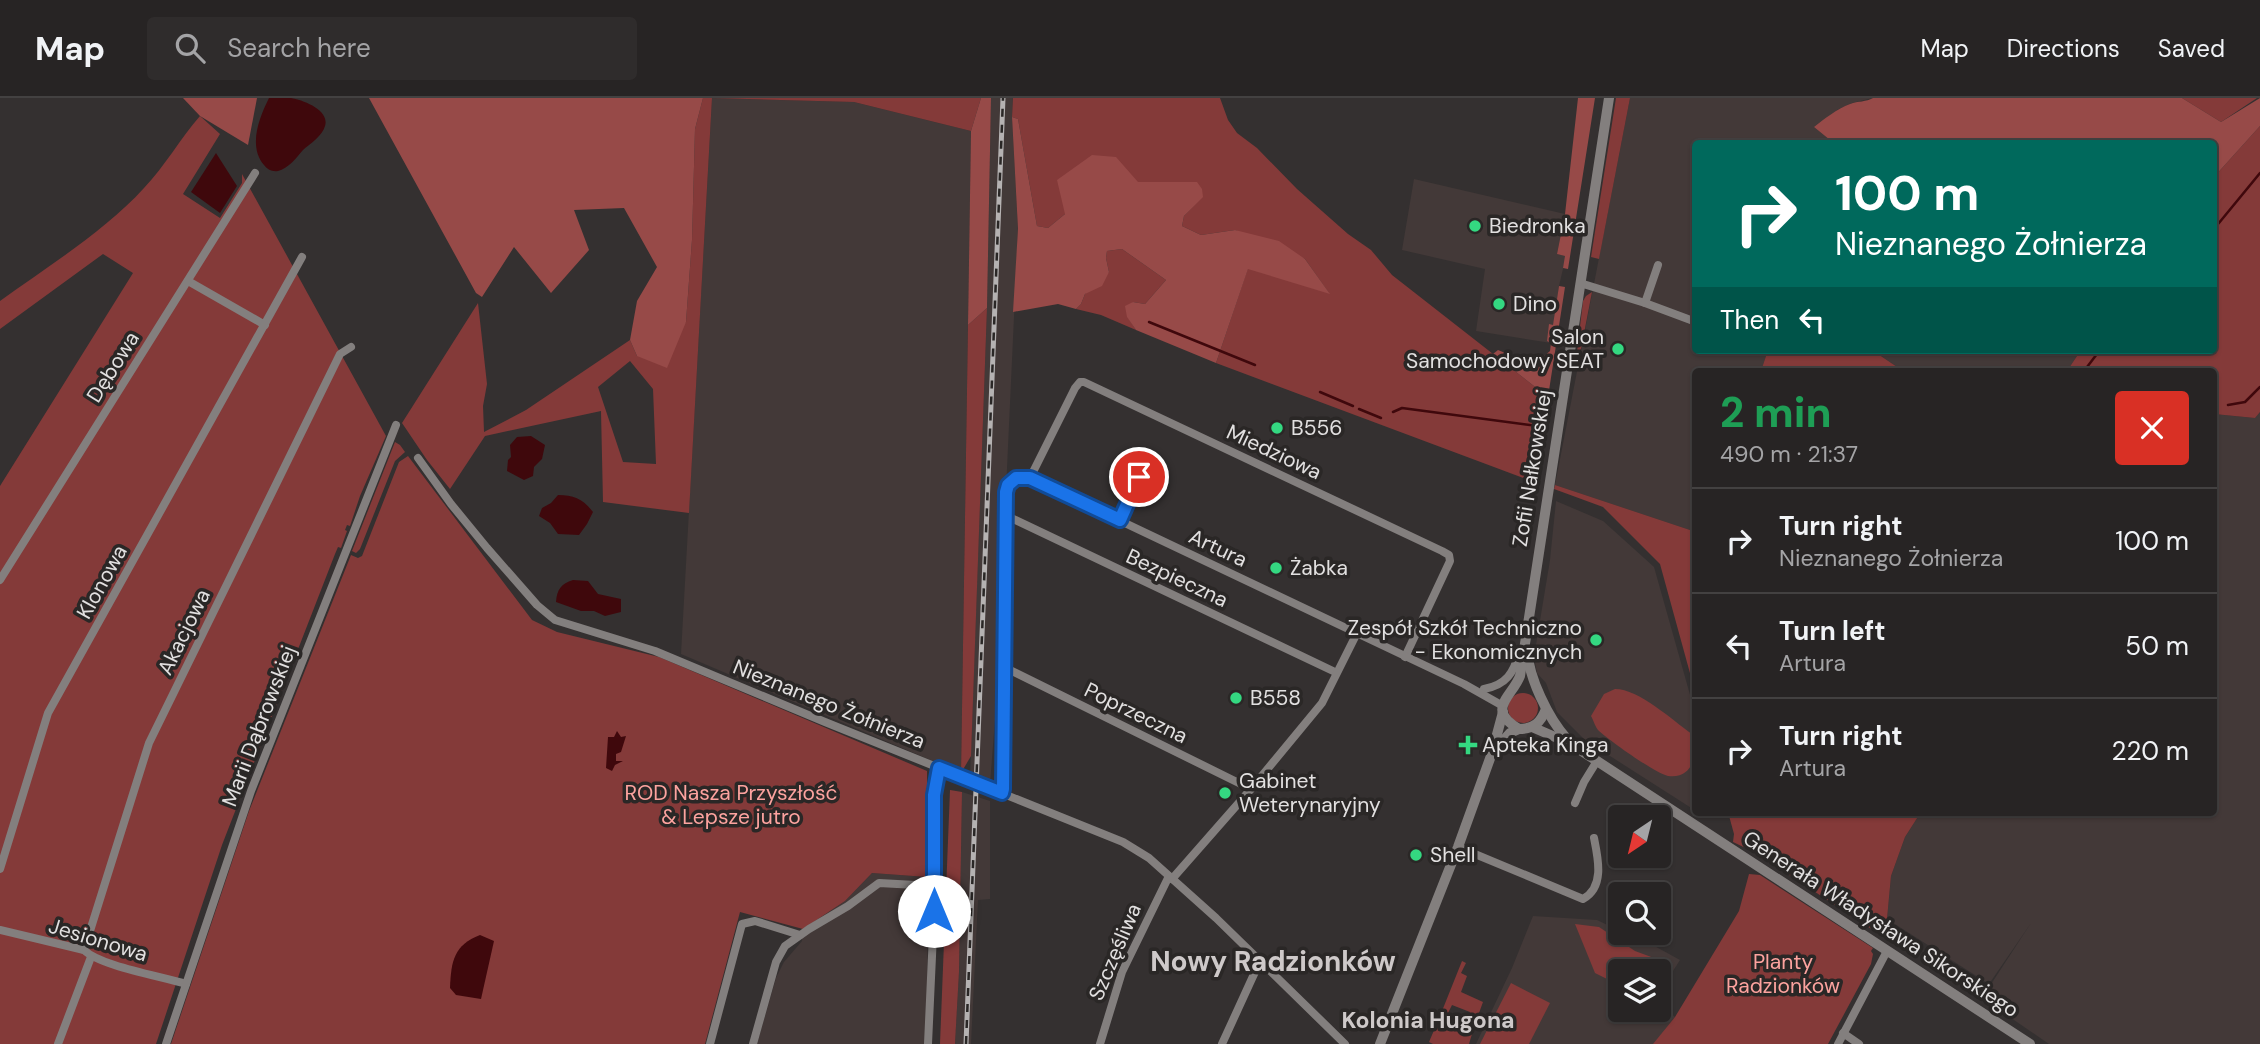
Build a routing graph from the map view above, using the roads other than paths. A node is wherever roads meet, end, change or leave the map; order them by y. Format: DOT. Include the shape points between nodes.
graph roads {
  1 [pos="1609,98"];
  2 [pos="255,173"];
  3 [pos="302,257"];
  4 [pos="1658,265"];
  5 [pos="188,281"];
  6 [pos="1580,283"];
  7 [pos="1645,303"];
  8 [pos="1692,321"];
  9 [pos="265,325"];
  10 [pos="351,347"];
  11 [pos="396,425"];
  12 [pos="418,458"];
  13 [pos="1144,467"];
  14 [pos="1030,478"];
  15 [pos="1007,516"];
  16 [pos="1120,520"];
  17 [pos="0,580"];
  18 [pos="1357,633"];
  19 [pos="1526,637"];
  20 [pos="1405,657"];
  21 [pos="1006,668"];
  22 [pos="1333,671"];
  23 [pos="1464,684"];
  24 [pos="1484,689"];
  25 [pos="1510,692"];
  26 [pos="1541,695"];
  27 [pos="1503,709"];
  28 [pos="1546,709"];
  29 [pos="1532,727"];
  30 [pos="1519,729"];
  31 [pos="1572,744"];
  32 [pos="1492,753"];
  33 [pos="1597,761"];
  34 [pos="939,768"];
  35 [pos="1251,789"];
  36 [pos="1002,793"];
  37 [pos="1575,803"];
  38 [pos="1594,838"];
  39 [pos="1458,846"];
  40 [pos="0,869"];
  41 [pos="1170,877"];
  42 [pos="934,886"];
  43 [pos="0,930"];
  44 [pos="800,935"];
  45 [pos="84,950"];
  46 [pos="1887,951"];
  47 [pos="90,957"];
  48 [pos="1260,961"];
  49 [pos="186,984"];
  50 [pos="1843,1033"];
  51 [pos="58,1044"];
  52 [pos="166,1044"];
  53 [pos="710,1044"];
  54 [pos="753,1044"];
  55 [pos="928,1044"];
  56 [pos="1100,1044"];
  57 [pos="1222,1044"];
  58 [pos="1345,1044"];
  59 [pos="1380,1044"];
  60 [pos="1838,1044"];
  61 [pos="1859,1044"];
  62 [pos="2030,1044"];
  1 -- 6 [label="street, Zofii Nałkowskiej"];
  2 -- 5 [label="street, Dębowa"];
  3 -- 9 [label="street, Klonowa"];
  4 -- 7 [label="street"];
  5 -- 9 [label="street"];
  5 -- 17 [label="street, Dębowa"];
  6 -- 7 [label="street"];
  6 -- 19 [label="street, Zofii Nałkowskiej"];
  7 -- 8 [label="street"];
  9 -- 40 [label="street, Klonowa" via="48,713"];
  10 -- 45 [label="street, Akacjowa" via="340,354 149,743"];
  11 -- 49 [label="street, Marii Dąbrowskiej" via="251,791"];
  12 -- 34 [label="street, Nieznanego Żołnierza" via="487,548 555,620 655,651"];
  13 -- 16 [label="street"];
  14 -- 15 [label="street" via="1016,478 1008,485"];
  14 -- 16 [label="street, Artura"];
  14 -- 20 [label="street, Miedziowa" via="1075,388 1087,383 1447,554 1450,561"];
  15 -- 21 [label="street"];
  15 -- 22 [label="street, Bezpieczna"];
  16 -- 18 [label="street, Artura"];
  18 -- 20 [label="street, Artura"];
  18 -- 35 [label="street, Szczęśliwa" via="1322,703"];
  19 -- 24 [label="street" via="1513,672 1499,685"];
  19 -- 25 [label="street, Zofii Nałkowskiej" via="1520,676"];
  19 -- 26 [label="street" via="1529,668"];
  20 -- 23 [label="street, Artura"];
  21 -- 35 [label="street, Poprzeczna"];
  21 -- 36 [label="street"];
  23 -- 24 [label="street, Artura"];
  23 -- 27 [label="street, Artura"];
  24 -- 25 [label="street, Artura"];
  25 -- 26 [label="street" via="1530,688"];
  25 -- 27 [label="street"];
  26 -- 28 [label="street"];
  27 -- 30 [label="street"];
  27 -- 32 [label="street"];
  28 -- 29 [label="street"];
  28 -- 31 [label="street"];
  29 -- 30 [label="street"];
  29 -- 31 [label="street"];
  30 -- 32 [label="street"];
  31 -- 33 [label="street, Generała Władysława Sikorskiego"];
  32 -- 39 [label="street"];
  33 -- 37 [label="street"];
  33 -- 46 [label="street, Generała Władysława Sikorskiego"];
  34 -- 36 [label="street, Nieznanego Żołnierza"];
  34 -- 42 [label="street" via="934,795"];
  35 -- 41 [label="street, Szczęśliwa"];
  36 -- 41 [label="street, Nieznanego Żołnierza" via="1123,842"];
  38 -- 39 [label="street" via="1600,873 1590,895 1583,899"];
  39 -- 59 [label="street"];
  41 -- 48 [label="street, Nieznanego Żołnierza"];
  41 -- 56 [label="street, Szczęśliwa" via="1122,972"];
  42 -- 44 [label="street" via="879,883"];
  42 -- 55 [label="street"];
  43 -- 45 [label="street, Jesionowa"];
  44 -- 53 [label="street" via="755,920 742,924"];
  44 -- 54 [label="street" via="785,946 776,962"];
  45 -- 47 [label="street, Jesionowa"];
  46 -- 50 [label="street"];
  46 -- 62 [label="street, Generała Władysława Sikorskiego"];
  47 -- 49 [label="street, Jesionowa"];
  47 -- 51 [label="street"];
  48 -- 57 [label="street"];
  48 -- 58 [label="street, Nieznanego Żołnierza"];
  49 -- 52 [label="street, Marii Dąbrowskiej"];
  50 -- 60 [label="street"];
  50 -- 61 [label="street"];
}
